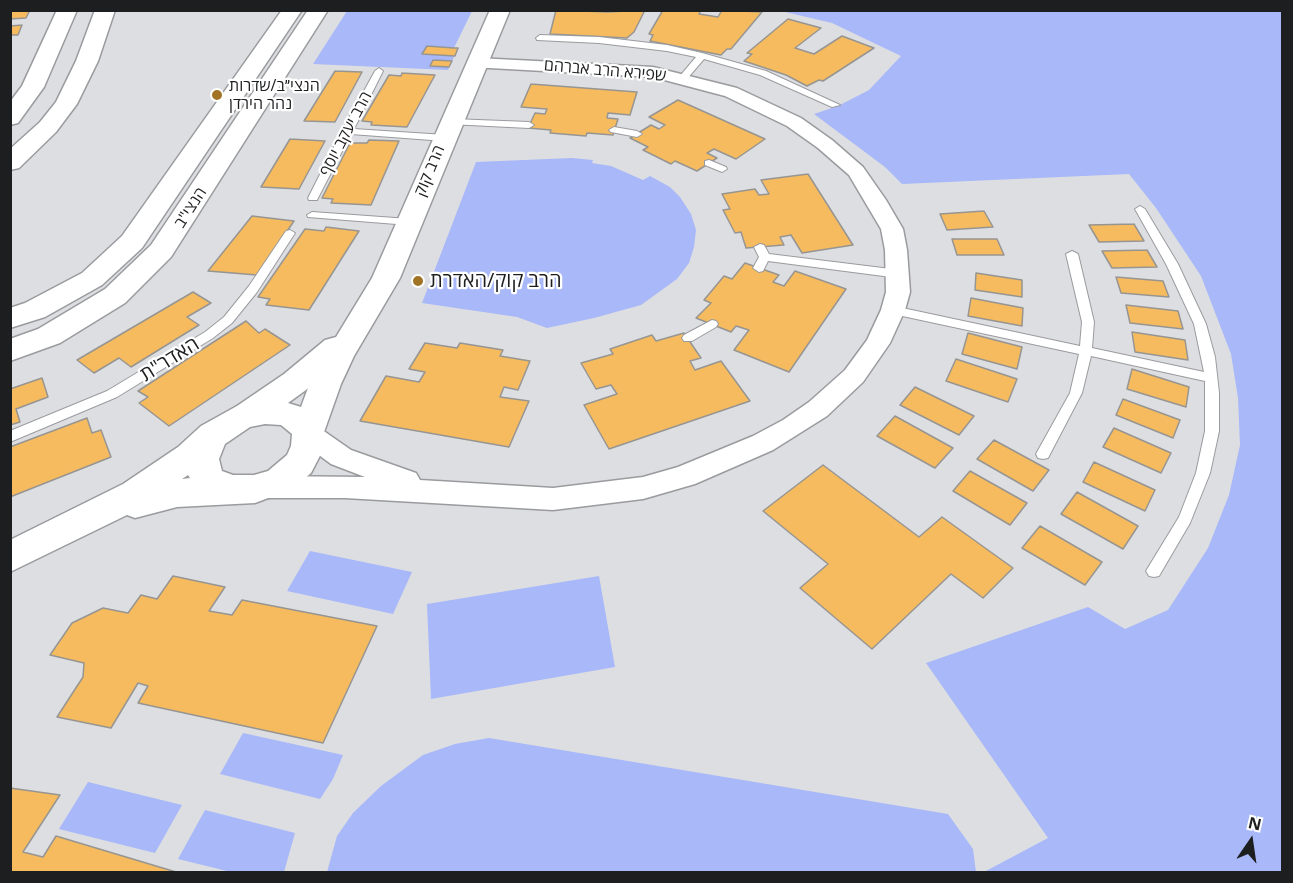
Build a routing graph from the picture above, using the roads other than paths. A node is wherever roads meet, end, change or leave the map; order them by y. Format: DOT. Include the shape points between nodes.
graph roads {
  1 [pos="67,10"];
  2 [pos="105,10"];
  3 [pos="292,10"];
  4 [pos="318,10"];
  5 [pos="500,10"];
  6 [pos="540,38"];
  7 [pos="702,56"];
  8 [pos="477,63"];
  9 [pos="379,71"];
  10 [pos="682,78"];
  11 [pos="835,105"];
  12 [pos="10,118"];
  13 [pos="529,125"];
  14 [pos="448,130"];
  15 [pos="614,130"];
  16 [pos="347,131"];
  17 [pos="637,134"];
  18 [pos="10,163"];
  19 [pos="709,163"];
  20 [pos="722,169"];
  21 [pos="313,198"];
  22 [pos="1140,209"];
  23 [pos="312,214"];
  24 [pos="409,222"];
  25 [pos="290,233"];
  26 [pos="1072,254"];
  27 [pos="759,268"];
  28 [pos="898,274"];
  29 [pos="893,310"];
  30 [pos="10,318"];
  31 [pos="712,324"];
  32 [pos="355,329"];
  33 [pos="687,338"];
  34 [pos="10,351"];
  35 [pos="1086,351"];
  36 [pos="1212,378"];
  37 [pos="248,415"];
  38 [pos="309,433"];
  39 [pos="213,435"];
  40 [pos="10,437"];
  41 [pos="1043,453"];
  42 [pos="264,486"];
  43 [pos="229,489"];
  44 [pos="434,493"];
  45 [pos="99,514"];
  46 [pos="10,557"];
  47 [pos="1154,571"];
  1 -- 12 [label="street" via="33,87"];
  2 -- 18 [label="street" via="66,104"];
  3 -- 30 [label="street, הנצי\"ב" via="132,242 92,279 35,310"];
  4 -- 34 [label="street, הנצי\"ב" via="162,251 106,302 49,336"];
  5 -- 8 [label="street, הרב קוק"];
  6 -- 7 [label="lane" via="611,41"];
  7 -- 10 [label="lane"];
  7 -- 11 [label="lane" via="763,73"];
  8 -- 10 [label="street, שפירא הרב אברהם" via="621,69"];
  8 -- 14 [label="street, הרב קוק"];
  9 -- 16 [label="lane, הרב יעקב יוסף"];
  10 -- 28 [label="street, שפירא הרב אברהם" via="731,92 794,122 856,171 892,229"];
  13 -- 14 [label="lane"];
  14 -- 16 [label="lane"];
  14 -- 24 [label="street, הרב קוק"];
  15 -- 17 [label="lane"];
  16 -- 21 [label="lane, הרב יעקב יוסף"];
  19 -- 20 [label="lane"];
  22 -- 36 [label="lane" via="1200,324"];
  23 -- 24 [label="lane"];
  24 -- 32 [label="street, הרב קוק" via="386,278"];
  25 -- 40 [label="lane, האדר\"ת" via="253,289 228,320 208,335 112,394"];
  26 -- 35 [label="lane" via="1088,322"];
  27 -- 28 [label="lane" via="763,252"];
  28 -- 29 [label="street, שפירא הרב אברהם"];
  29 -- 35 [label="lane"];
  29 -- 44 [label="street, שפירא הרב אברהם" via="868,358 818,409 763,444 685,476 643,488 553,499"];
  31 -- 33 [label="lane"];
  32 -- 37 [label="street, הרב קוק" via="312,369"];
  32 -- 38 [label="street, הרב קוק" via="325,384"];
  35 -- 36 [label="lane"];
  35 -- 41 [label="lane" via="1076,393"];
  36 -- 47 [label="lane" via="1212,431 1203,473 1185,519"];
  37 -- 38 [label="street" via="287,414 299,420"];
  37 -- 39 [label="street" via="233,420"];
  38 -- 42 [label="street" via="299,464"];
  38 -- 44 [label="street" via="347,459"];
  39 -- 43 [label="street" via="203,453 203,471 216,484"];
  39 -- 45 [label="street" via="170,471"];
  42 -- 43 [label="street"];
  42 -- 44 [label="street, שפירא הרב אברהם"];
  43 -- 45 [label="street" via="177,493"];
  45 -- 46 [label="street"];
}
